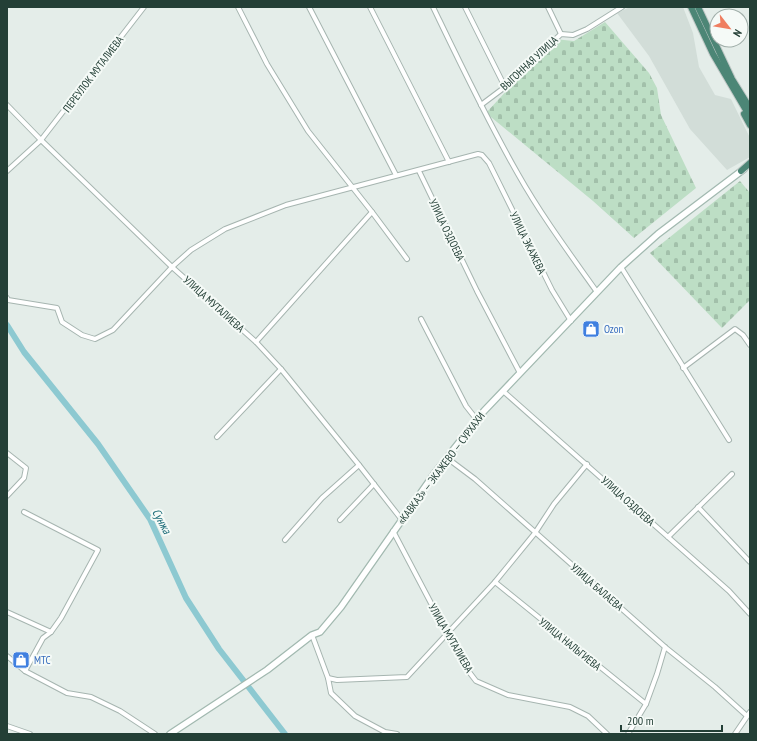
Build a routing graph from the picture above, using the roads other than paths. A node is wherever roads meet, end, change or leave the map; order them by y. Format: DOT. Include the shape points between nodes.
graph roads {
  1 [pos="144,7"];
  2 [pos="238,7"];
  3 [pos="309,7"];
  4 [pos="370,7"];
  5 [pos="433,7"];
  6 [pos="465,7"];
  7 [pos="548,7"];
  8 [pos="622,7"];
  9 [pos="691,7"];
  10 [pos="698,7"];
  11 [pos="561,34"];
  12 [pos="720,52"];
  13 [pos="713,54"];
  14 [pos="730,80"];
  15 [pos="505,87"];
  16 [pos="750,102"];
  17 [pos="7,105"];
  18 [pos="481,105"];
  19 [pos="750,108"];
  20 [pos="750,117"];
  21 [pos="750,125"];
  22 [pos="41,140"];
  23 [pos="449,162"];
  24 [pos="750,163"];
  25 [pos="750,167"];
  26 [pos="750,170"];
  27 [pos="7,171"];
  28 [pos="419,171"];
  29 [pos="741,171"];
  30 [pos="396,175"];
  31 [pos="352,188"];
  32 [pos="372,212"];
  33 [pos="407,259"];
  34 [pos="172,267"];
  35 [pos="622,267"];
  36 [pos="597,292"];
  37 [pos="7,298"];
  38 [pos="421,319"];
  39 [pos="570,321"];
  40 [pos="256,342"];
  41 [pos="750,345"];
  42 [pos="683,368"];
  43 [pos="281,369"];
  44 [pos="520,373"];
  45 [pos="503,391"];
  46 [pos="477,420"];
  47 [pos="217,437"];
  48 [pos="729,440"];
  49 [pos="7,453"];
  50 [pos="446,458"];
  51 [pos="587,464"];
  52 [pos="359,465"];
  53 [pos="732,474"];
  54 [pos="374,484"];
  55 [pos="7,496"];
  56 [pos="698,507"];
  57 [pos="24,512"];
  58 [pos="340,520"];
  59 [pos="402,520"];
  60 [pos="393,531"];
  61 [pos="535,533"];
  62 [pos="668,537"];
  63 [pos="285,540"];
  64 [pos="750,562"];
  65 [pos="495,582"];
  66 [pos="7,612"];
  67 [pos="750,614"];
  68 [pos="51,632"];
  69 [pos="448,634"];
  70 [pos="312,635"];
  71 [pos="665,646"];
  72 [pos="7,656"];
  73 [pos="25,671"];
  74 [pos="328,678"];
  75 [pos="646,704"];
  76 [pos="748,714"];
  77 [pos="7,726"];
  78 [pos="30,734"];
  79 [pos="155,734"];
  80 [pos="170,734"];
  81 [pos="397,734"];
  82 [pos="607,734"];
  83 [pos="628,734"];
  84 [pos="735,734"];
  1 -- 22 [label="street, ПЕРЕУЛОК МУТАЛИЕВА"];
  2 -- 31 [label="street" via="267,64 308,131"];
  3 -- 30 [label="street"];
  4 -- 23 [label="street"];
  5 -- 18 [label="street"];
  6 -- 15 [label="street"];
  7 -- 11 [label="street"];
  8 -- 11 [label="street, ВЫГОННАЯ УЛИЦА" via="587,29 573,35"];
  9 -- 13 [label="highway"];
  10 -- 12 [label="highway"];
  11 -- 15 [label="street, ВЫГОННАЯ УЛИЦА"];
  12 -- 14 [label="highway"];
  12 -- 16 [label="highway"];
  13 -- 14 [label="highway"];
  13 -- 21 [label="highway"];
  14 -- 19 [label="highway"];
  14 -- 20 [label="highway"];
  15 -- 18 [label="street, ВЫГОННАЯ УЛИЦА"];
  17 -- 22 [label="street, УЛИЦА МУТАЛИЕВА"];
  18 -- 36 [label="street" via="518,175"];
  22 -- 27 [label="street, ПЕРЕУЛОК МУТАЛИЕВА"];
  22 -- 34 [label="street, УЛИЦА МУТАЛИЕВА"];
  23 -- 28 [label="street"];
  23 -- 39 [label="street, УЛИЦА ЭКАЖЕВА" via="478,154 489,163"];
  24 -- 29 [label="highway"];
  25 -- 29 [label="main road, «КАВКАЗ» — ЭКАЖЕВО — СУРХАХИ"];
  26 -- 29 [label="main road"];
  28 -- 30 [label="street"];
  28 -- 44 [label="street, УЛИЦА ОЗДОЕВА"];
  29 -- 35 [label="main road, «КАВКАЗ» — ЭКАЖЕВО — СУРХАХИ" via="658,234"];
  30 -- 31 [label="street"];
  31 -- 32 [label="street"];
  31 -- 34 [label="street" via="286,205 225,228 191,250"];
  32 -- 33 [label="street"];
  32 -- 40 [label="street"];
  34 -- 37 [label="street" via="113,330 95,339 82,335 62,322 57,308"];
  34 -- 40 [label="street, УЛИЦА МУТАЛИЕВА"];
  35 -- 36 [label="main road, «КАВКАЗ» — ЭКАЖЕВО — СУРХАХИ"];
  35 -- 42 [label="street"];
  36 -- 39 [label="main road, «КАВКАЗ» — ЭКАЖЕВО — СУРХАХИ"];
  38 -- 46 [label="street" via="466,406"];
  39 -- 44 [label="main road, «КАВКАЗ» — ЭКАЖЕВО — СУРХАХИ"];
  40 -- 43 [label="street, УЛИЦА МУТАЛИЕВА"];
  41 -- 42 [label="street" via="735,329"];
  42 -- 48 [label="street"];
  43 -- 47 [label="street"];
  43 -- 52 [label="street, УЛИЦА МУТАЛИЕВА"];
  44 -- 45 [label="main road, «КАВКАЗ» — ЭКАЖЕВО — СУРХАХИ"];
  45 -- 46 [label="main road, «КАВКАЗ» — ЭКАЖЕВО — СУРХАХИ"];
  45 -- 51 [label="street, УЛИЦА ОЗДОЕВА"];
  46 -- 50 [label="main road, «КАВКАЗ» — ЭКАЖЕВО — СУРХАХИ"];
  49 -- 55 [label="street" via="26,468 24,478"];
  50 -- 59 [label="main road, «КАВКАЗ» — ЭКАЖЕВО — СУРХАХИ"];
  50 -- 61 [label="street, УЛИЦА БАЛАЕВА" via="475,479"];
  51 -- 61 [label="street" via="554,504"];
  51 -- 62 [label="street, УЛИЦА ОЗДОЕВА"];
  52 -- 54 [label="street, УЛИЦА МУТАЛИЕВА"];
  52 -- 63 [label="street" via="322,498"];
  53 -- 56 [label="street"];
  54 -- 58 [label="street"];
  54 -- 59 [label="street, УЛИЦА МУТАЛИЕВА"];
  56 -- 62 [label="street"];
  56 -- 64 [label="street"];
  57 -- 68 [label="street" via="98,550 71,602"];
  59 -- 60 [label="main road, «КАВКАЗ» — ЭКАЖЕВО — СУРХАХИ"];
  60 -- 69 [label="street, УЛИЦА МУТАЛИЕВА"];
  60 -- 70 [label="main road, «КАВКАЗ» — ЭКАЖЕВО — СУРХАХИ" via="341,607 320,632"];
  61 -- 65 [label="street"];
  61 -- 71 [label="street, УЛИЦА БАЛАЕВА"];
  62 -- 67 [label="street, УЛИЦА ОЗДОЕВА" via="729,591"];
  65 -- 69 [label="street"];
  65 -- 75 [label="street, УЛИЦА НАЛЬГИЕВА"];
  66 -- 68 [label="street"];
  68 -- 73 [label="street" via="43,638"];
  69 -- 74 [label="street" via="407,677 337,680"];
  69 -- 82 [label="street, УЛИЦА МУТАЛИЕВА" via="463,664 476,681 508,696 570,707 588,716"];
  70 -- 74 [label="street"];
  70 -- 80 [label="main road, «КАВКАЗ» — ЭКАЖЕВО — СУРХАХИ" via="267,670"];
  71 -- 75 [label="street"];
  71 -- 76 [label="street, УЛИЦА БАЛАЕВА"];
  72 -- 73 [label="street"];
  73 -- 79 [label="street" via="67,692 91,697 120,711"];
  74 -- 81 [label="street" via="331,693 355,716 385,732"];
  75 -- 83 [label="street"];
  76 -- 84 [label="street"];
  77 -- 78 [label="street"];
}
